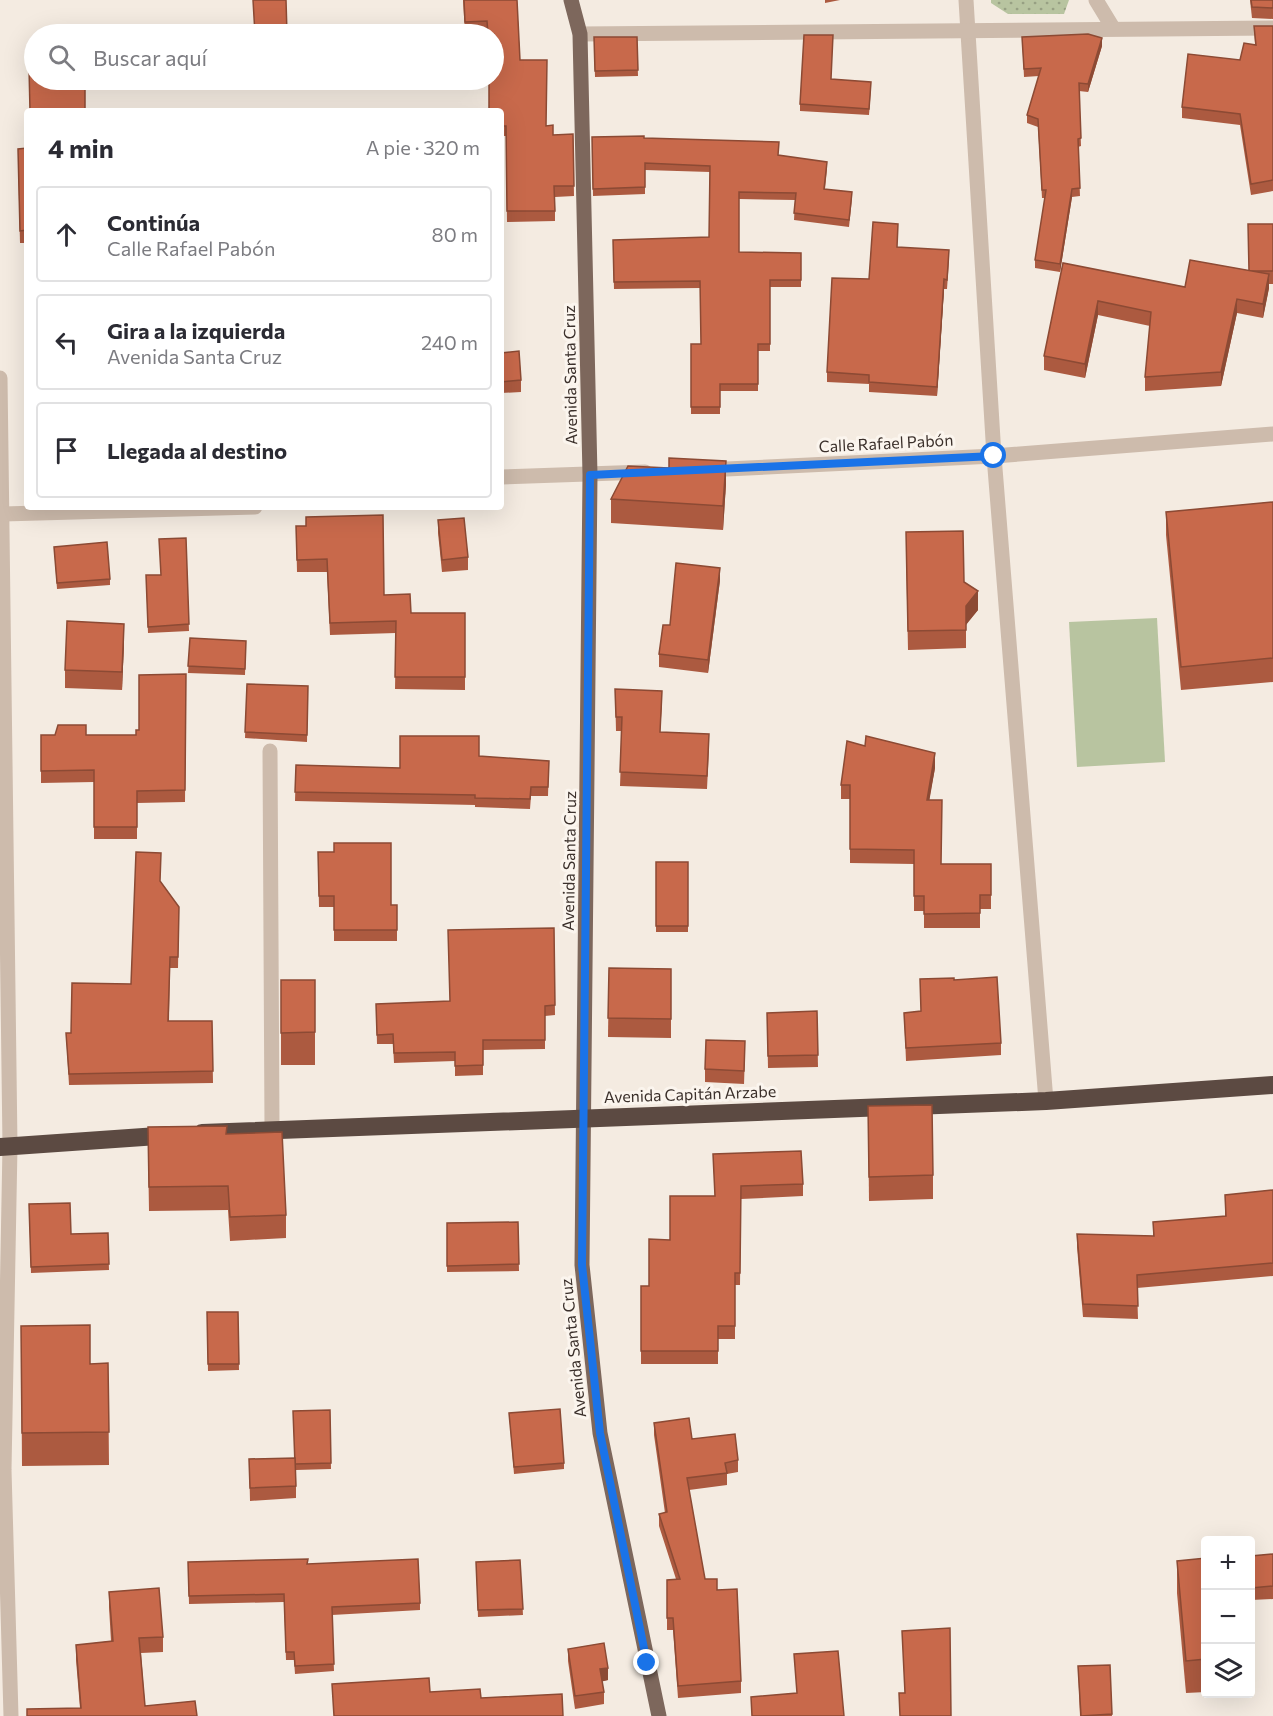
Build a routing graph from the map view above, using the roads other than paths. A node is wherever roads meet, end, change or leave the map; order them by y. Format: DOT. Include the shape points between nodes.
graph roads {
  1 [pos="571,0"];
  2 [pos="966,0"];
  3 [pos="1096,0"];
  4 [pos="1113,28"];
  5 [pos="1273,28"];
  6 [pos="968,30"];
  7 [pos="580,34"];
  8 [pos="0,378"];
  9 [pos="1273,434"];
  10 [pos="994,456"];
  11 [pos="686,471"];
  12 [pos="662,472"];
  13 [pos="590,475"];
  14 [pos="504,477"];
  15 [pos="147,510"];
  16 [pos="3,514"];
  17 [pos="270,751"];
  18 [pos="1273,1085"];
  19 [pos="1046,1101"];
  20 [pos="584,1117"];
  21 [pos="272,1128"];
  22 [pos="5,1146"];
  23 [pos="11,1716"];
  24 [pos="659,1716"];
  1 -- 7 [label="main road, Avenida Santa Cruz"];
  2 -- 6 [label="street"];
  3 -- 4 [label="street"];
  4 -- 5 [label="street"];
  4 -- 6 [label="street"];
  6 -- 7 [label="street"];
  6 -- 10 [label="street"];
  7 -- 13 [label="main road, Avenida Santa Cruz"];
  8 -- 16 [label="street"];
  9 -- 10 [label="street, Calle Rafael Pabón"];
  10 -- 11 [label="street, Calle Rafael Pabón"];
  10 -- 19 [label="street"];
  12 -- 13 [label="street"];
  13 -- 14 [label="street"];
  13 -- 20 [label="main road, Avenida Santa Cruz"];
  15 -- 16 [label="street"];
  16 -- 22 [label="street"];
  17 -- 21 [label="street"];
  18 -- 19 [label="highway, Avenida Capitán Arzabe"];
  19 -- 20 [label="highway, Avenida Capitán Arzabe"];
  20 -- 21 [label="highway, Avenida Capitán Arzabe"];
  20 -- 24 [label="main road, Avenida Santa Cruz" via="582,1265 600,1433"];
  21 -- 22 [label="highway, Avenida Capitán Arzabe"];
  22 -- 23 [label="street" via="4,1470"];
}
